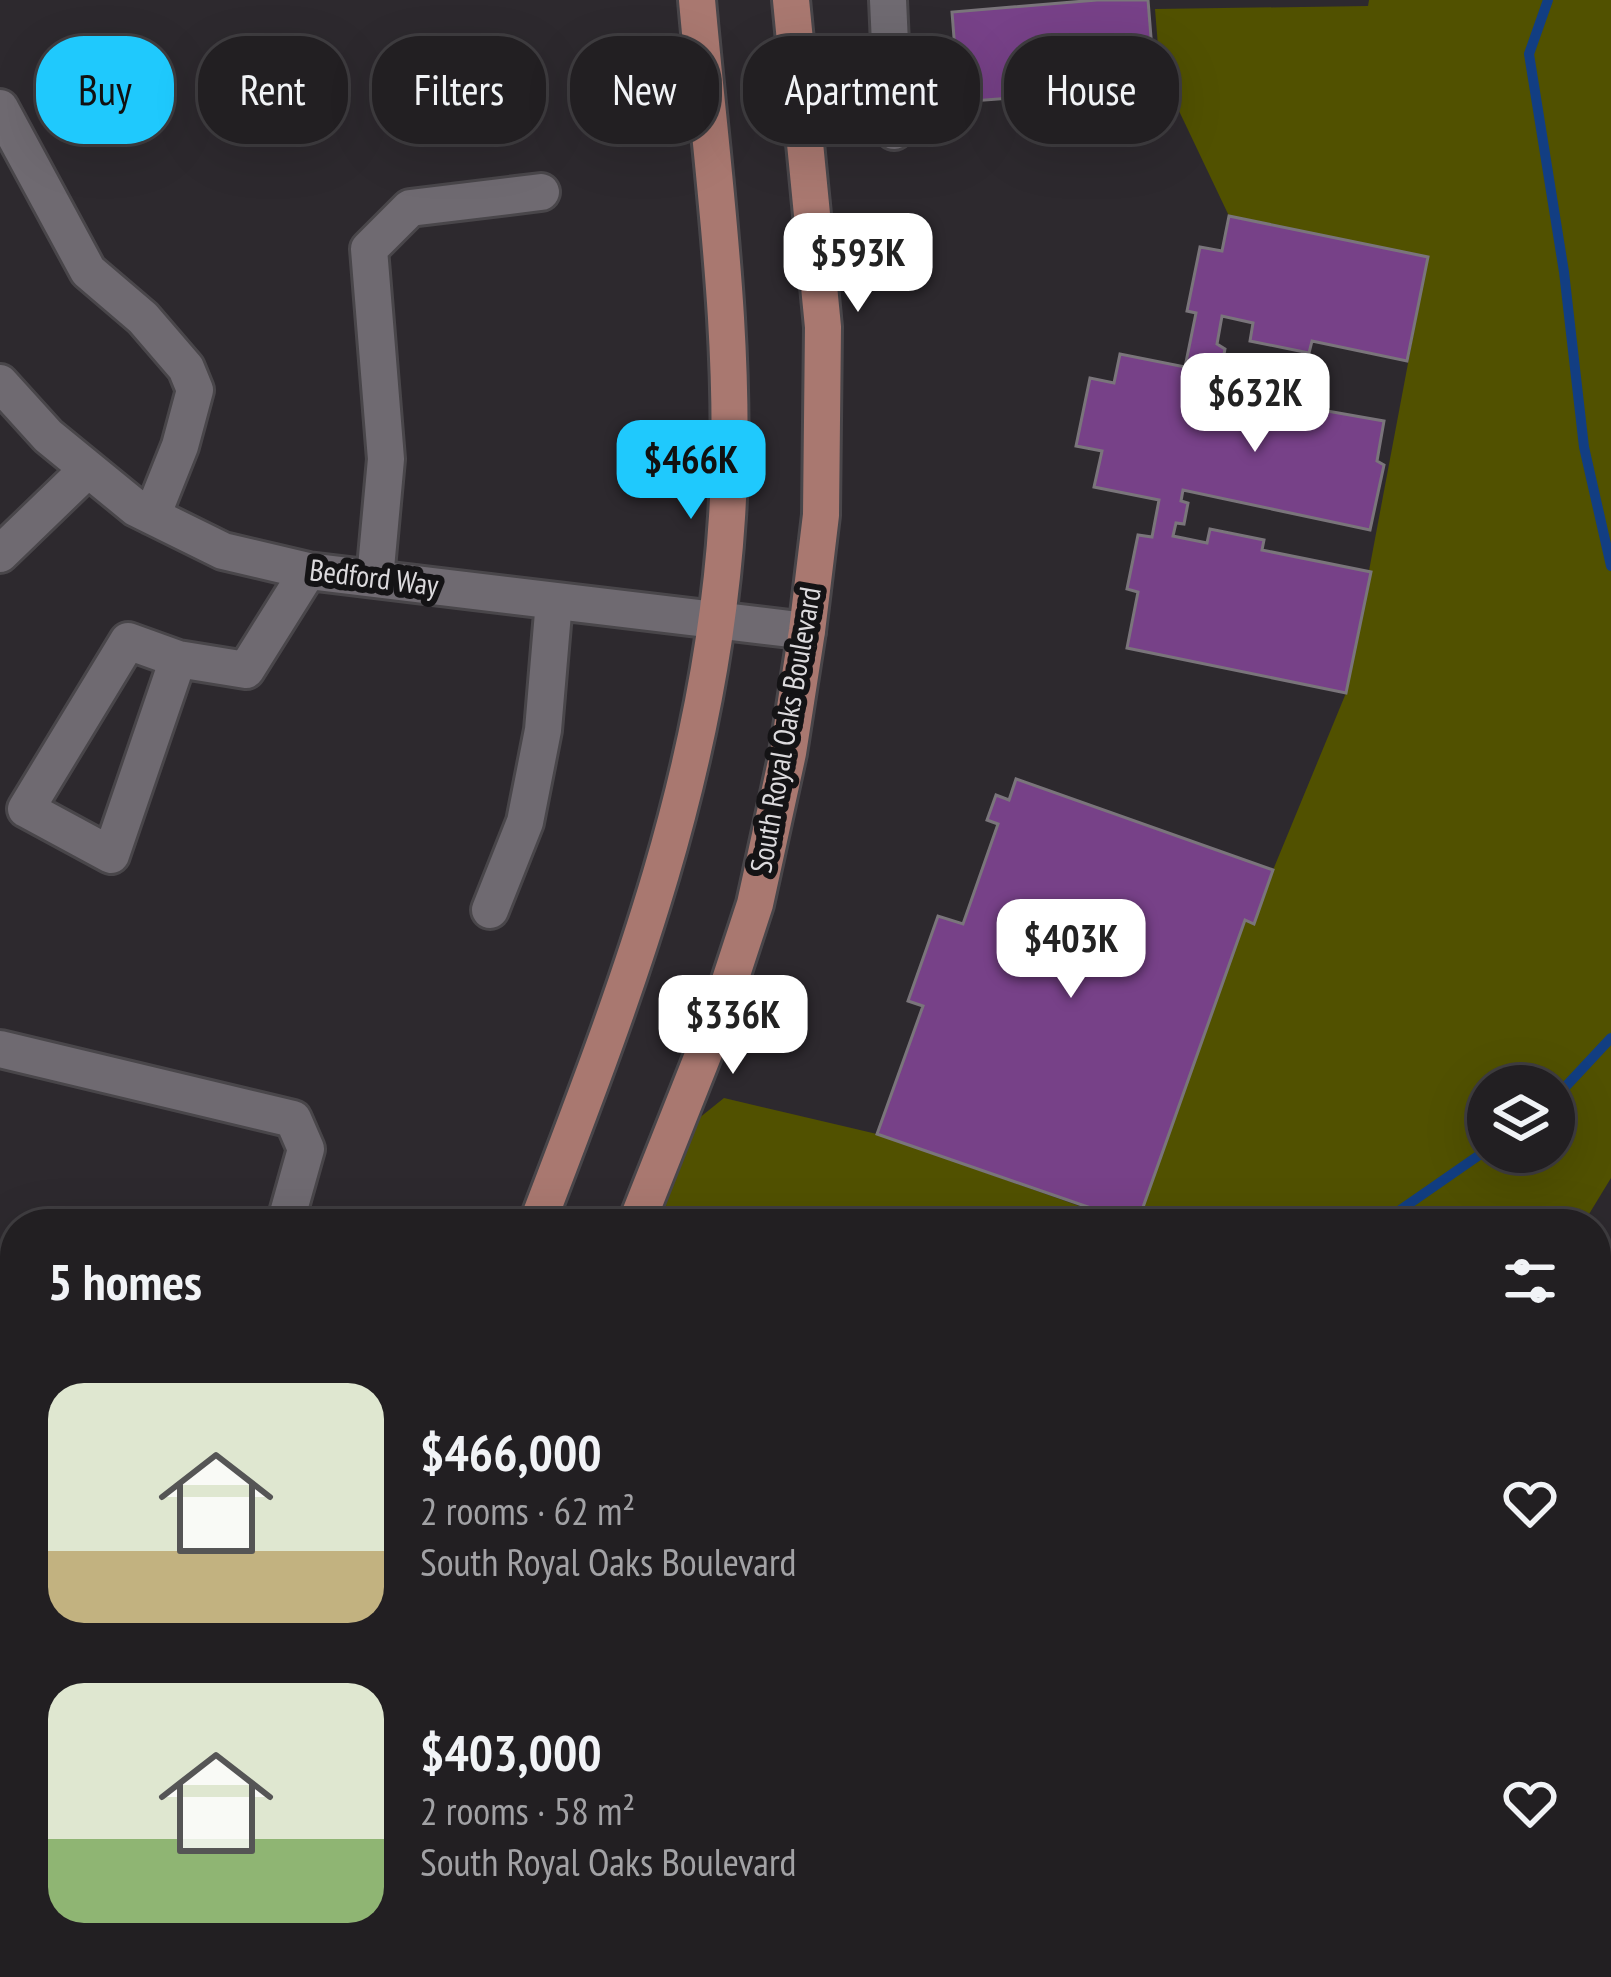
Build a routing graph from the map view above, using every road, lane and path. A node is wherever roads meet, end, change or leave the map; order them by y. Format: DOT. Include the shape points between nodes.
graph roads {
  1 [pos="697,0"];
  2 [pos="791,0"];
  3 [pos="888,0"];
  4 [pos="890,36"];
  5 [pos="0,108"];
  6 [pos="541,192"];
  7 [pos="0,382"];
  8 [pos="88,469"];
  9 [pos="152,515"];
  10 [pos="0,554"];
  11 [pos="308,571"];
  12 [pos="374,579"];
  13 [pos="554,601"];
  14 [pos="716,620"];
  15 [pos="807,631"];
  16 [pos="178,659"];
  17 [pos="490,910"];
  18 [pos="0,1049"];
  19 [pos="289,1209"];
  20 [pos="543,1209"];
  21 [pos="642,1209"];
  1 -- 14 [label="main road" via="728,339 728,514"];
  2 -- 15 [label="main road, South Royal Oaks Boulevard" via="823,327 821,515"];
  3 -- 4 [label="street"];
  5 -- 9 [label="street" via="88,271 186,368 194,391"];
  6 -- 12 [label="street" via="410,208 369,249 386,459"];
  7 -- 8 [label="street, Bedford Way"];
  8 -- 9 [label="street, Bedford Way"];
  8 -- 10 [label="street"];
  9 -- 11 [label="street, Bedford Way" via="223,551"];
  11 -- 12 [label="street, Bedford Way"];
  11 -- 16 [label="street" via="246,670"];
  12 -- 13 [label="street, Bedford Way"];
  13 -- 14 [label="street, Bedford Way"];
  13 -- 17 [label="street" via="525,822"];
  14 -- 15 [label="street, Bedford Way"];
  14 -- 20 [label="main road" via="662,882"];
  15 -- 21 [label="main road, South Royal Oaks Boulevard" via="755,904"];
  16 -- 16 [label="street" via="111,855 26,809 128,641"];
  18 -- 19 [label="street" via="293,1119 306,1149"];
}
